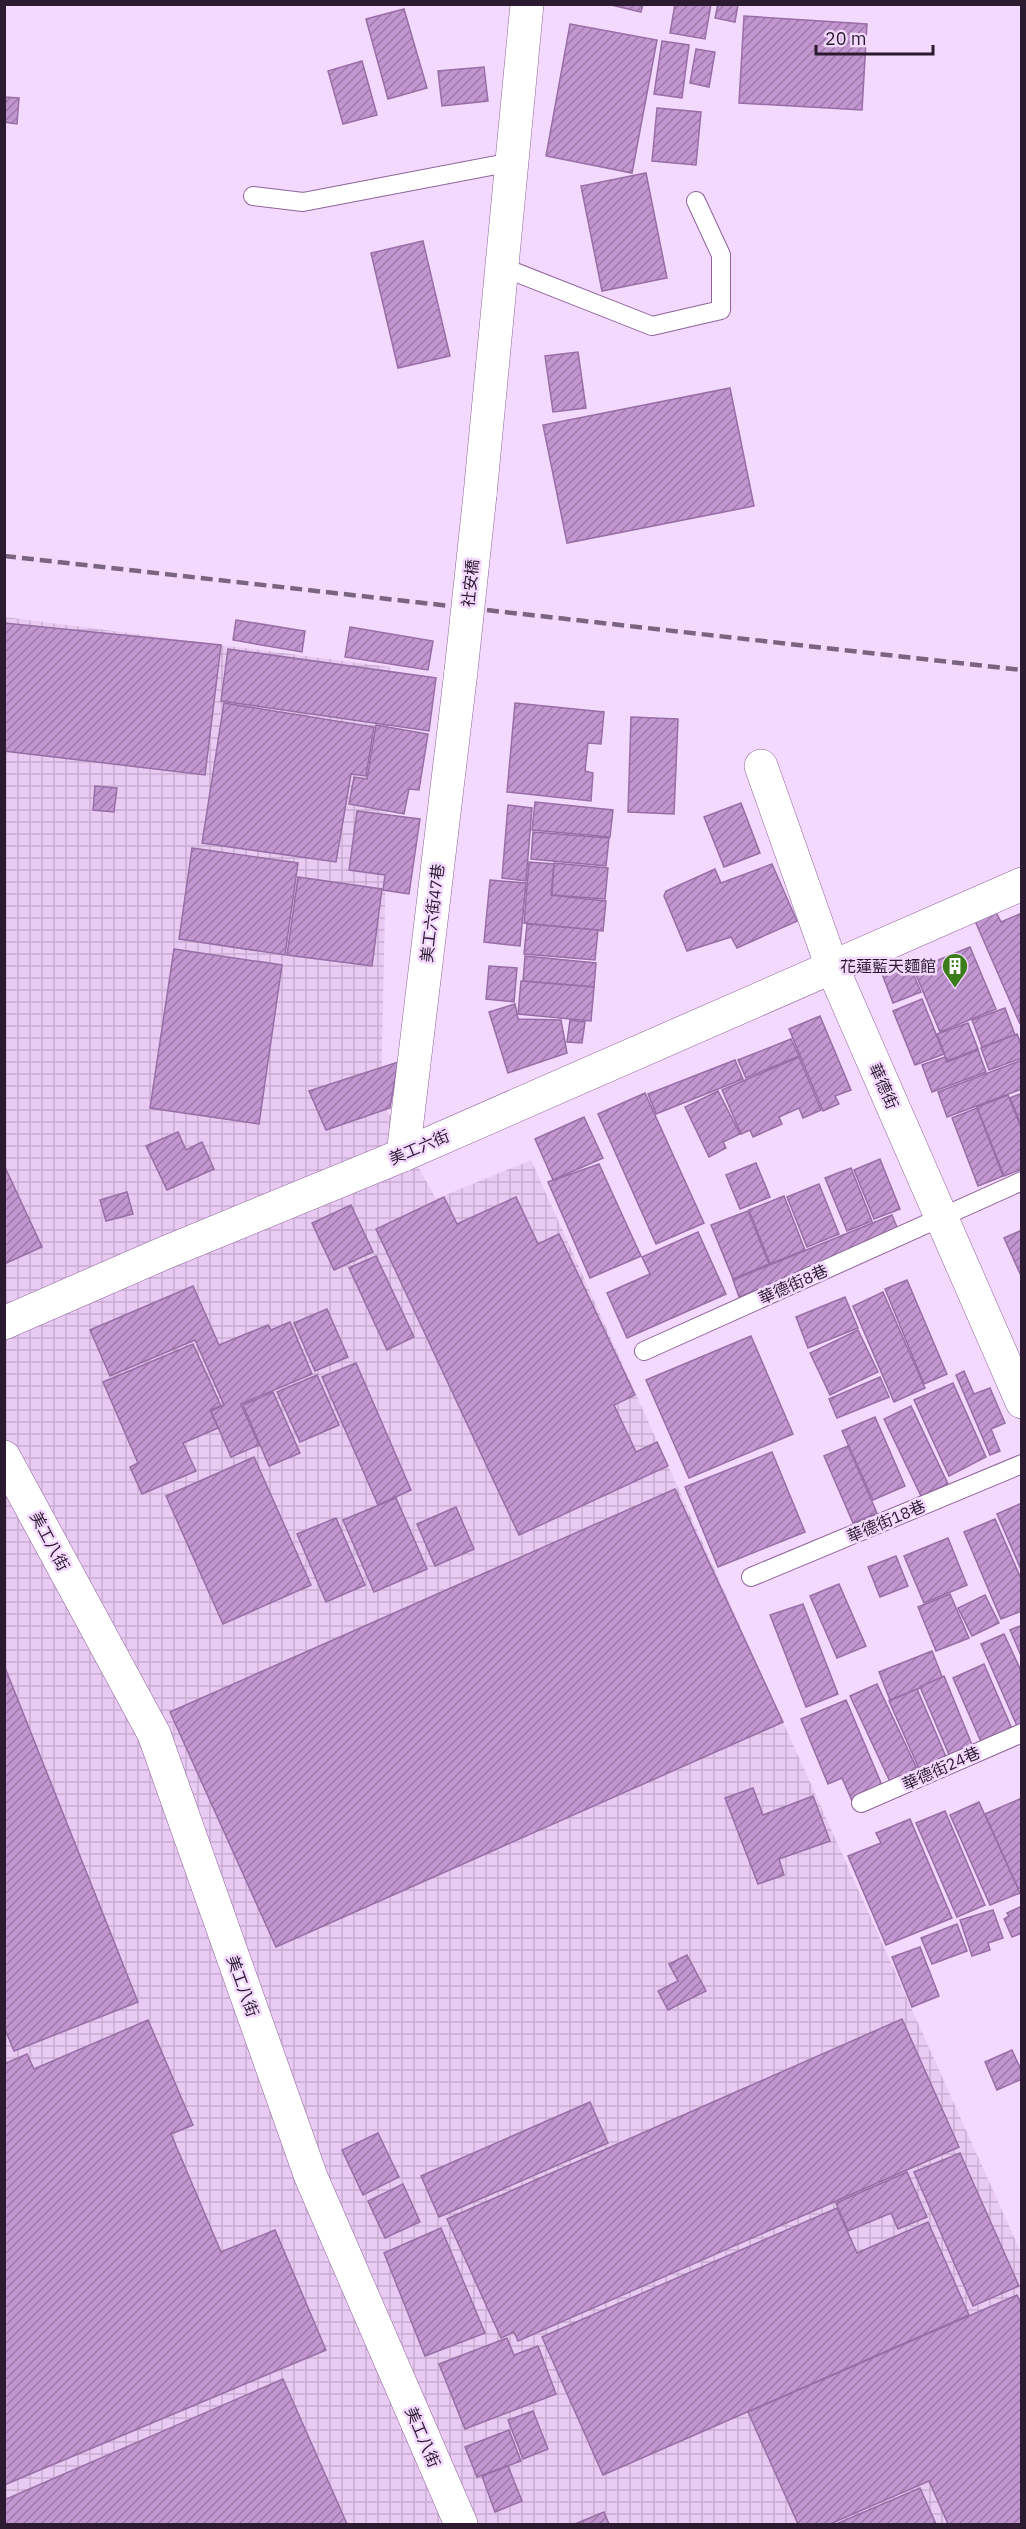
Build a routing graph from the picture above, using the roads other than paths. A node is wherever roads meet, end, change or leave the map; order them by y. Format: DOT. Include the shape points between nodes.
graph roads {
  1 [pos="527,4"];
  2 [pos="512,162"];
  3 [pos="253,196"];
  4 [pos="696,201"];
  5 [pos="502,267"];
  6 [pos="461,671"];
  7 [pos="761,765"];
  8 [pos="1022,884"];
  9 [pos="832,968"];
  10 [pos="403,1155"];
  11 [pos="1022,1181"];
  12 [pos="941,1218"];
  13 [pos="4,1323"];
  14 [pos="644,1351"];
  15 [pos="1022,1402"];
  16 [pos="4,1457"];
  17 [pos="1022,1464"];
  18 [pos="751,1577"];
  19 [pos="1022,1732"];
  20 [pos="861,1803"];
  21 [pos="460,2524"];
  1 -- 2 [label="street, 社安橋"];
  2 -- 3 [label="lane" via="303,202"];
  2 -- 5 [label="street, 社安橋"];
  4 -- 5 [label="lane" via="722,255 721,310 652,326"];
  5 -- 6 [label="street, 社安橋, bridge"];
  6 -- 10 [label="street, 美工六街47巷"];
  7 -- 9 [label="street, 華德街"];
  8 -- 9 [label="street, 美工六街"];
  9 -- 10 [label="street, 美工六街"];
  9 -- 12 [label="street, 華德街"];
  10 -- 13 [label="street, 美工六街"];
  11 -- 12 [label="lane, 華德街8巷"];
  12 -- 14 [label="lane, 華德街8巷"];
  12 -- 15 [label="street, 華德街"];
  16 -- 21 [label="street, 美工八街" via="154,1734 311,2177"];
  17 -- 18 [label="lane, 華德街18巷"];
  19 -- 20 [label="lane, 華德街24巷"];
}
